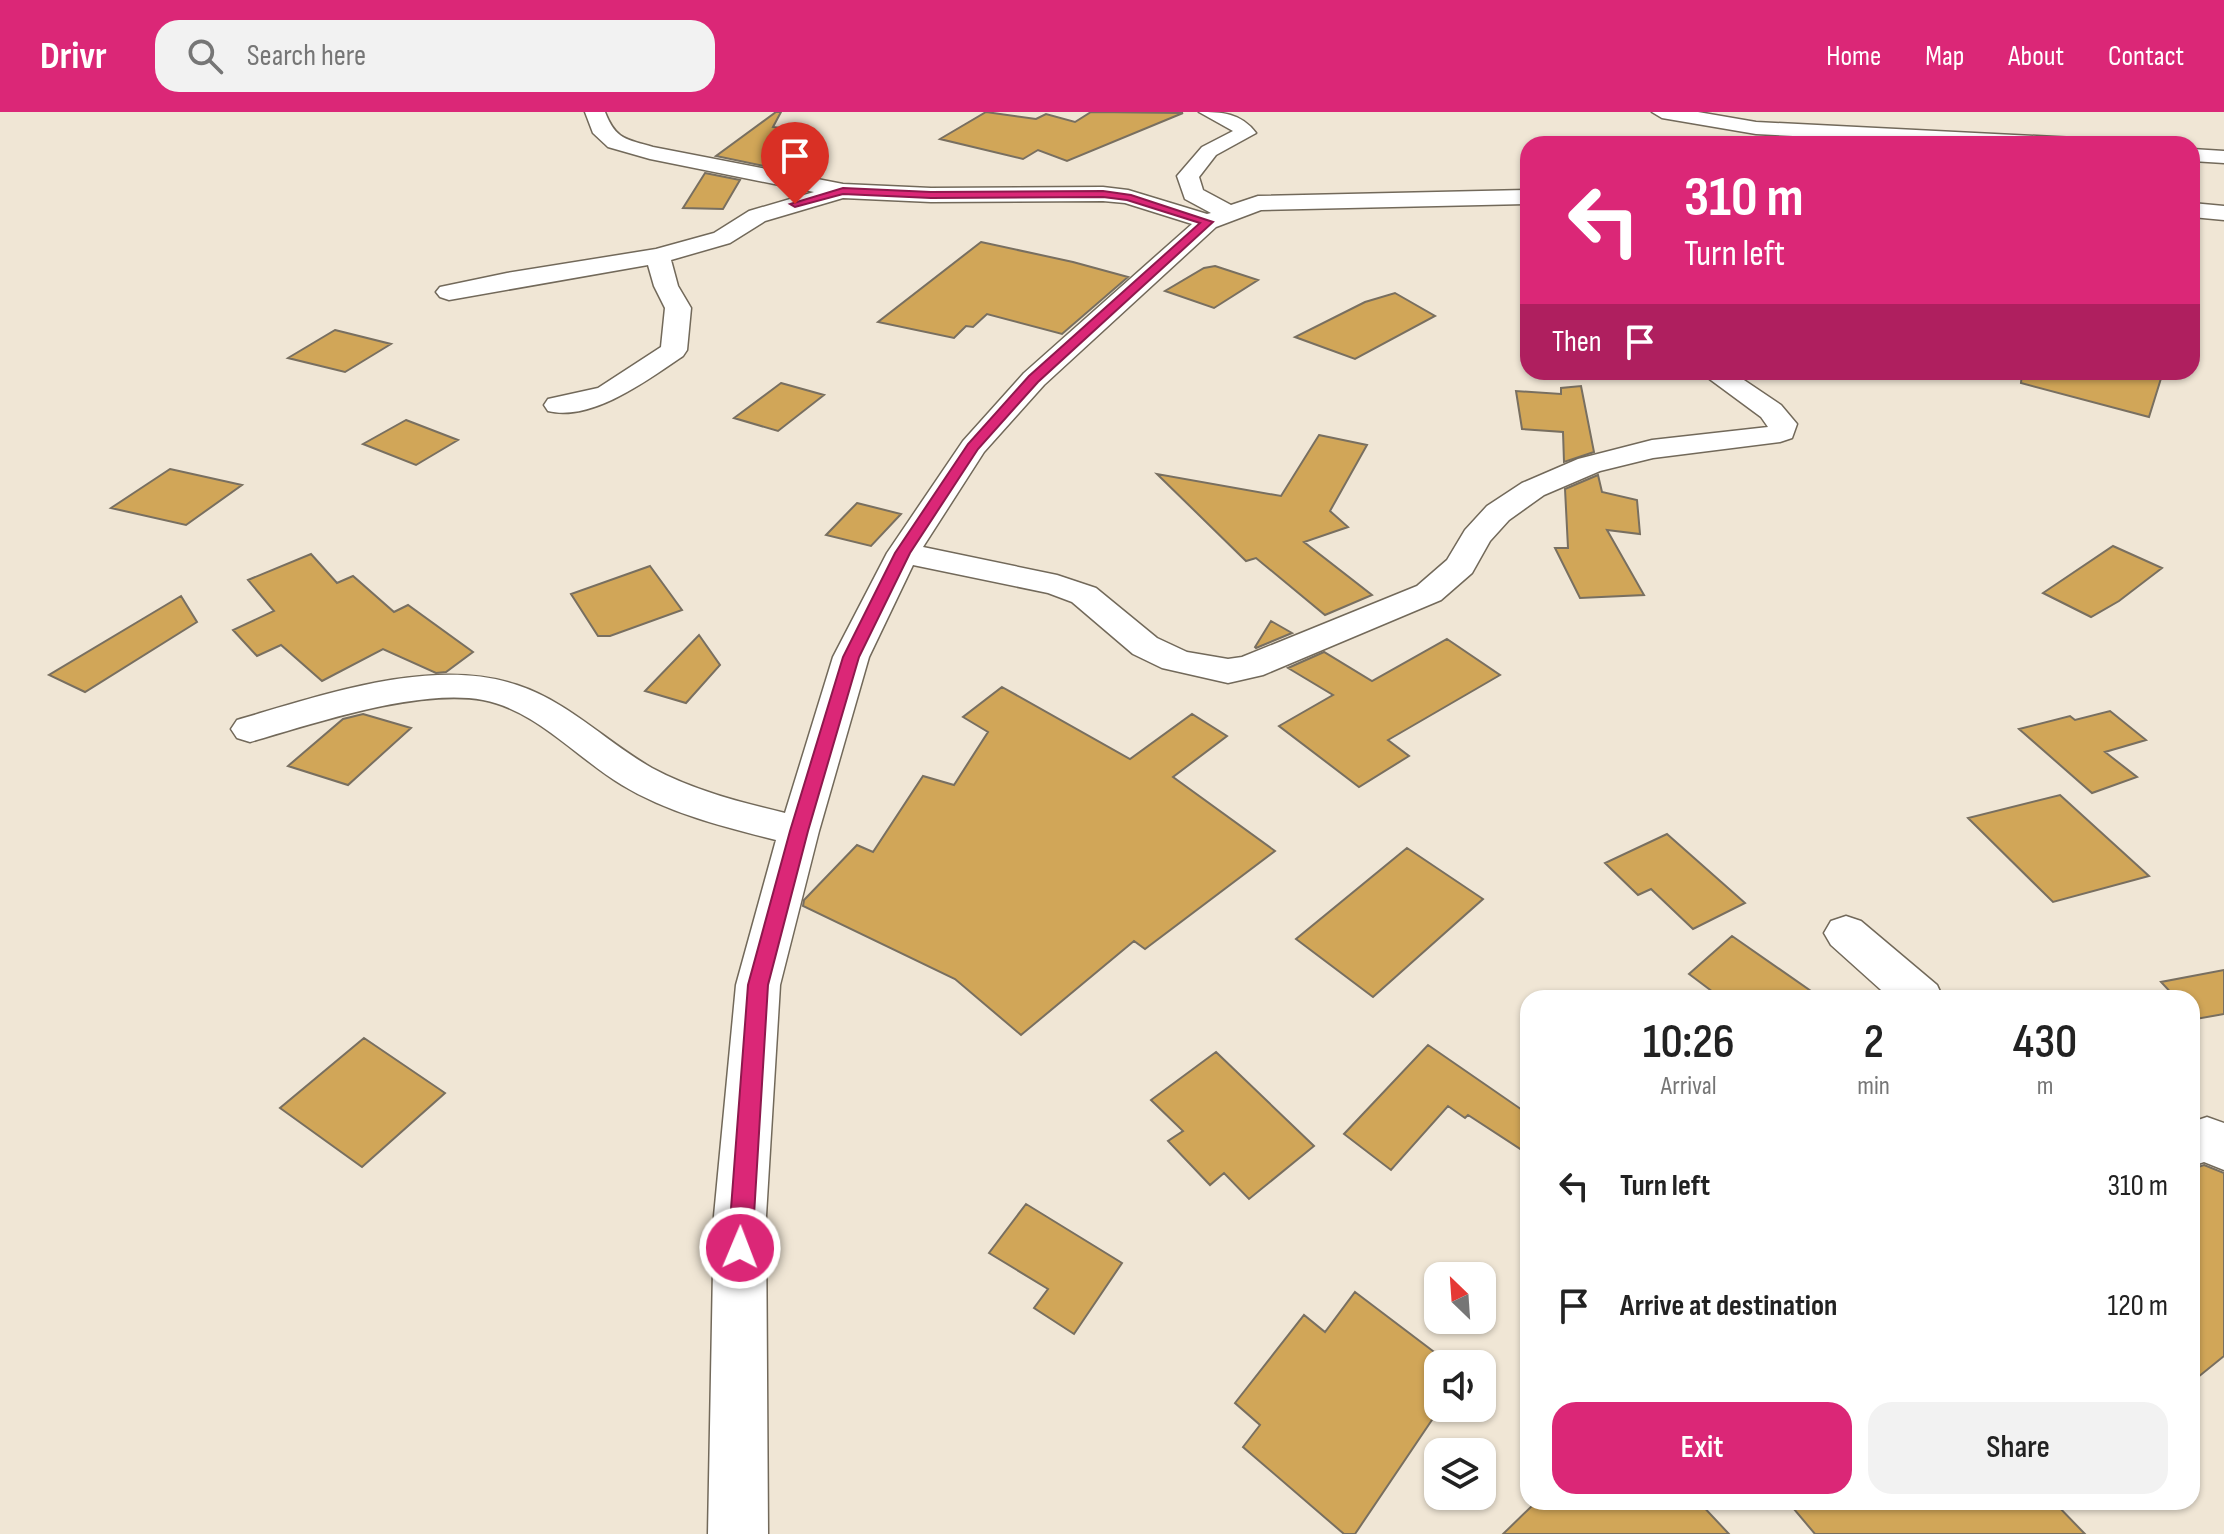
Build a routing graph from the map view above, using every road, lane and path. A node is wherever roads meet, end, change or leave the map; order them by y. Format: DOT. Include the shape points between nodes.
graph roads {
  1 [pos="595,112"];
  2 [pos="1209,112"];
  3 [pos="1662,112"];
  4 [pos="1916,136"];
  5 [pos="2200,156"];
  6 [pos="2224,157"];
  7 [pos="843,191"];
  8 [pos="1520,197"];
  9 [pos="2200,211"];
  10 [pos="2224,213"];
  11 [pos="1218,217"];
  12 [pos="658,256"];
  13 [pos="449,292"];
  14 [pos="1726,380"];
  15 [pos="558,405"];
  16 [pos="903,553"];
  17 [pos="250,729"];
  18 [pos="799,831"];
  19 [pos="1846,933"];
  20 [pos="1912,990"];
  21 [pos="2200,1141"];
  22 [pos="2224,1148"];
  23 [pos="738,1534"];
  1 -- 7 [label="street" via="603,133 615,143"];
  2 -- 11 [label="street" via="1246,133 1209,151 1188,176 1193,194"];
  3 -- 4 [label="street" via="1756,128"];
  5 -- 6 [label="street"];
  7 -- 11 [label="street" via="1103,194"];
  7 -- 12 [label="street" via="757,216 722,238"];
  8 -- 11 [label="street" via="1307,199 1258,203"];
  9 -- 10 [label="street"];
  11 -- 16 [label="street" via="1034,379 973,447"];
  12 -- 13 [label="street"];
  12 -- 15 [label="street" via="678,308 674,350 607,394"];
  14 -- 16 [label="street" via="1771,411 1783,424 1782,432 1652,449 1589,465 1533,489 1498,513 1460,566 1436,588 1250,667 1228,671 1175,660 1145,646 1084,595 1057,585"];
  16 -- 18 [label="street" via="851,657"];
  17 -- 18 [label="street" via="365,697 480,687 548,712 639,777 750,819"];
  18 -- 23 [label="street" via="758,985 740,1216"];
  19 -- 20 [label="street"];
  21 -- 22 [label="street" via="2207,1139"];
}
